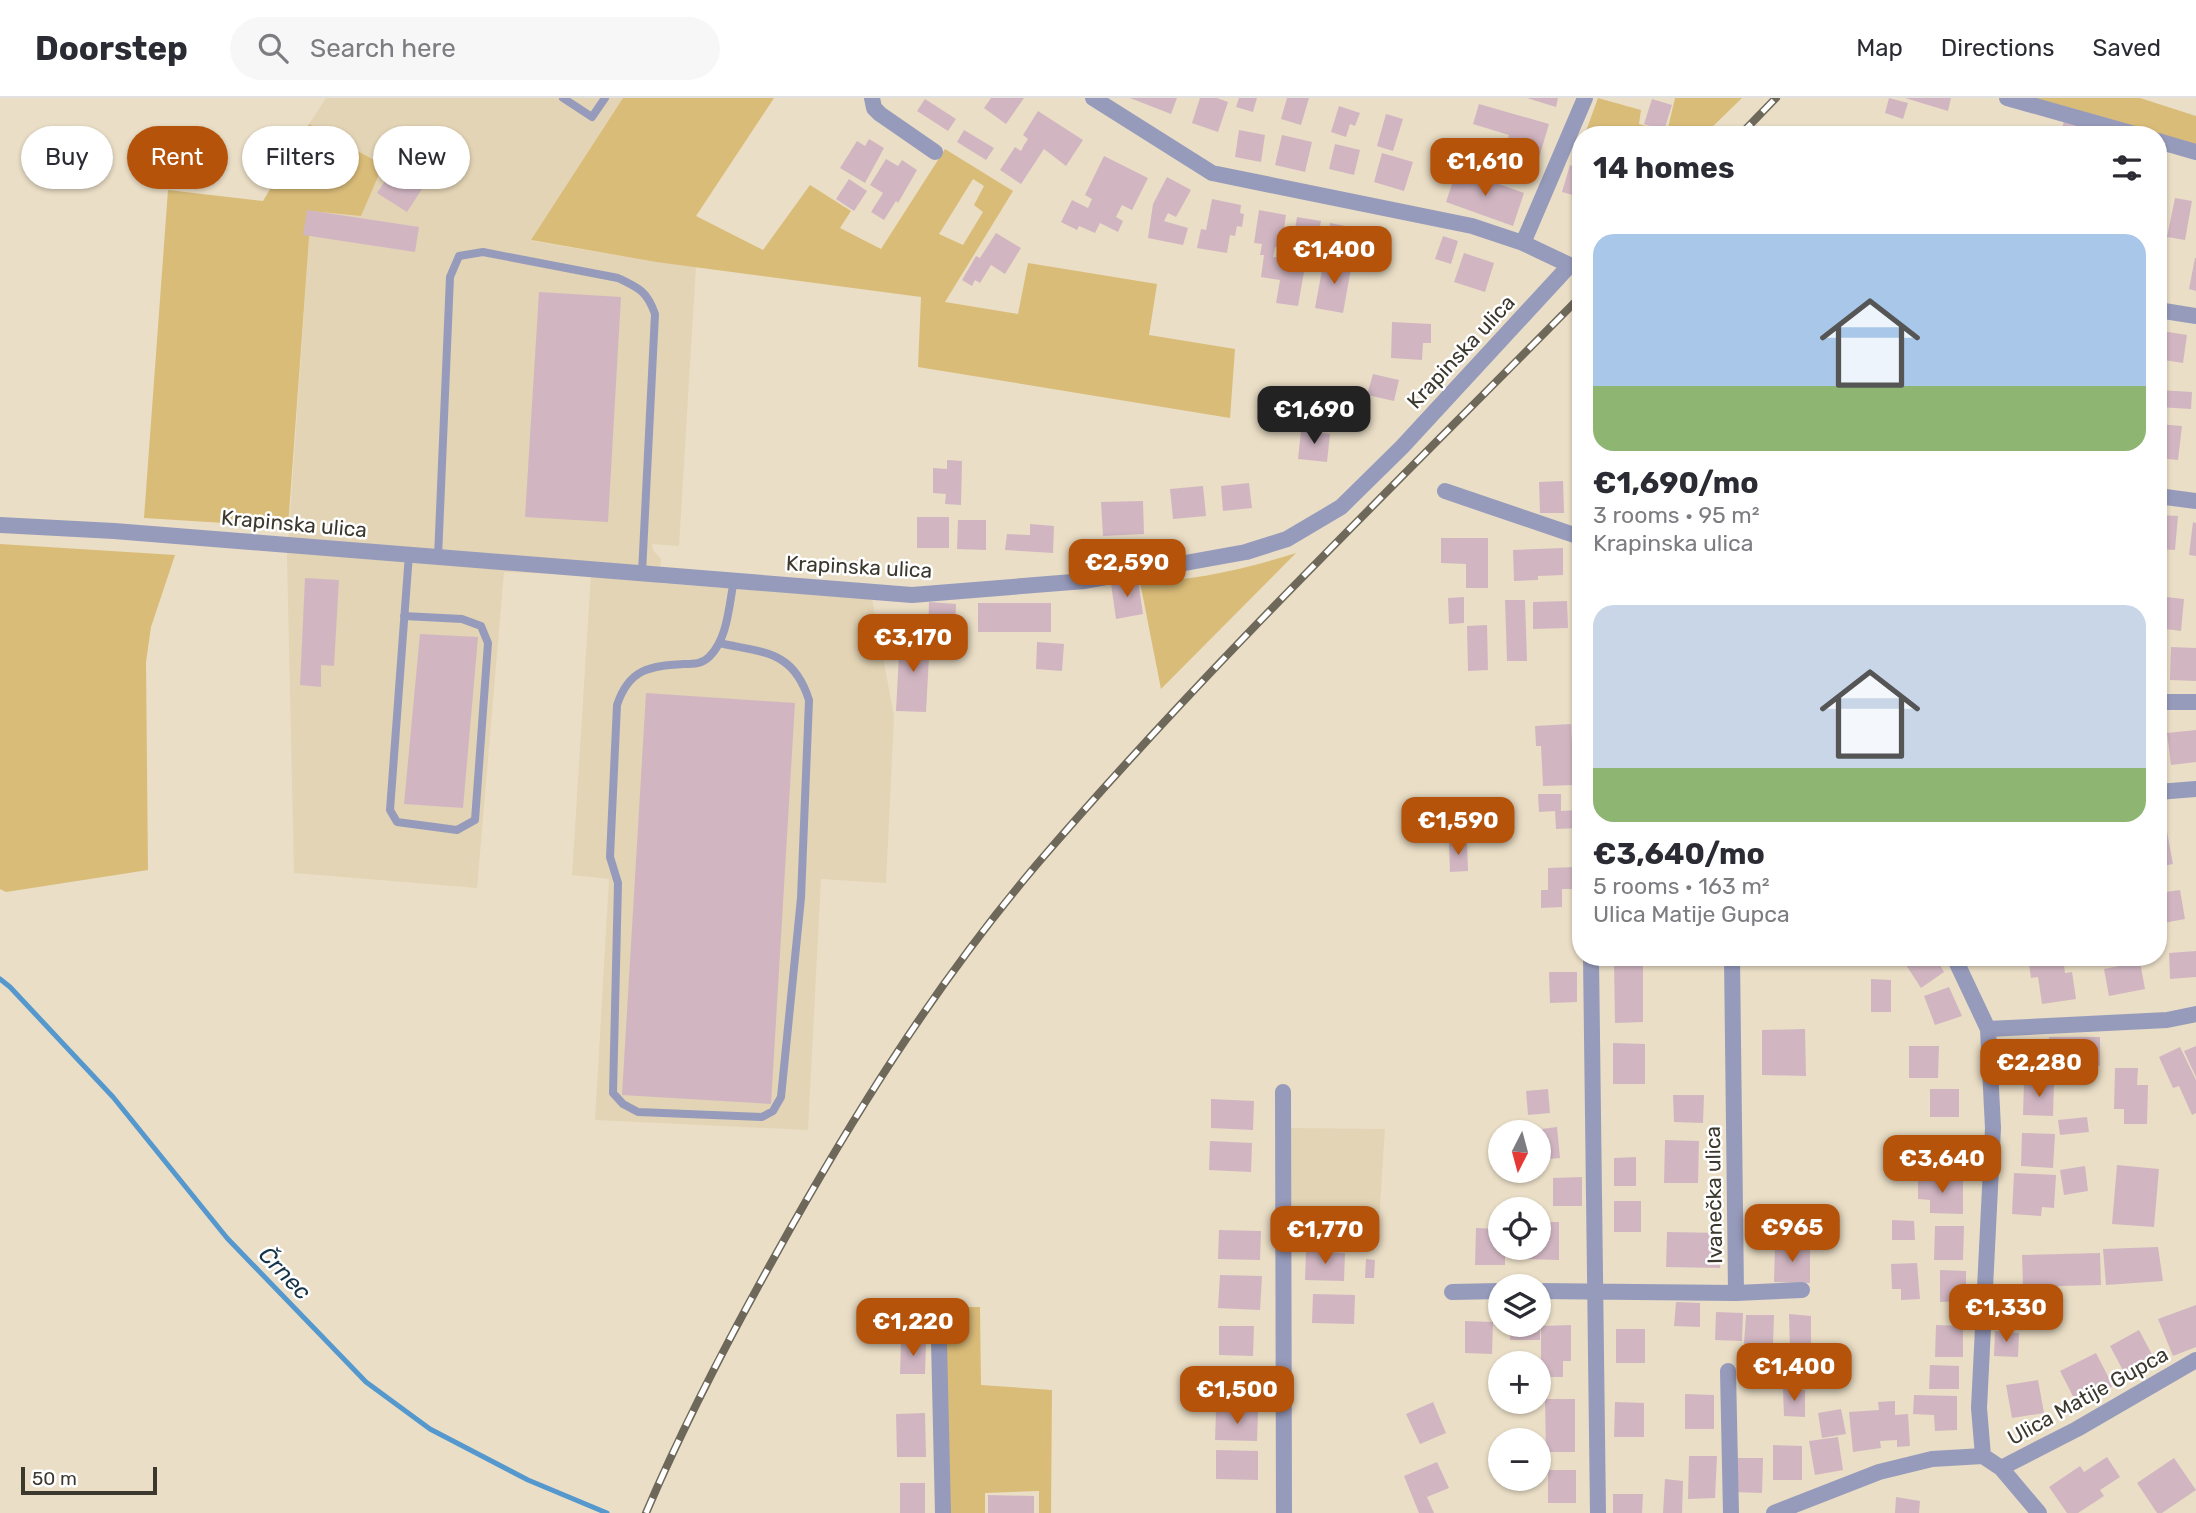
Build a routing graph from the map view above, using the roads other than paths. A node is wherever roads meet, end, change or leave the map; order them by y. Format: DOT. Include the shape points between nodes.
graph roads {
  1 [pos="564,98"];
  2 [pos="605,98"];
  3 [pos="872,98"];
  4 [pos="1093,98"];
  5 [pos="1585,98"];
  6 [pos="2007,98"];
  7 [pos="1573,126"];
  8 [pos="2106,126"];
  9 [pos="1572,128"];
  10 [pos="2167,144"];
  11 [pos="935,152"];
  12 [pos="2196,152"];
  13 [pos="1523,243"];
  14 [pos="1572,266"];
  15 [pos="1572,270"];
  16 [pos="2167,311"];
  17 [pos="2196,316"];
  18 [pos="1445,491"];
  19 [pos="2167,497"];
  20 [pos="2196,501"];
  21 [pos="0,525"];
  22 [pos="1572,534"];
  23 [pos="409,554"];
  24 [pos="438,557"];
  25 [pos="642,573"];
  26 [pos="734,580"];
  27 [pos="404,617"];
  28 [pos="719,643"];
  29 [pos="2167,702"];
  30 [pos="2196,702"];
  31 [pos="2196,789"];
  32 [pos="2167,791"];
  33 [pos="1591,966"];
  34 [pos="1732,966"];
  35 [pos="1958,966"];
  36 [pos="2196,1014"];
  37 [pos="1988,1029"];
  38 [pos="1283,1092"];
  39 [pos="1802,1290"];
  40 [pos="1551,1291"];
  41 [pos="1596,1291"];
  42 [pos="1452,1292"];
  43 [pos="1488,1292"];
  44 [pos="1736,1293"];
  45 [pos="939,1341"];
  46 [pos="2196,1360"];
  47 [pos="1728,1371"];
  48 [pos="1983,1456"];
  49 [pos="2001,1468"];
  50 [pos="943,1513"];
  51 [pos="1284,1513"];
  52 [pos="1598,1513"];
  53 [pos="1731,1513"];
  54 [pos="1774,1513"];
  55 [pos="2039,1513"];
  1 -- 2 [label="lane" via="592,117"];
  3 -- 11 [label="street" via="880,114"];
  4 -- 13 [label="street" via="1212,173 1439,218"];
  5 -- 7 [label="street"];
  6 -- 8 [label="street"];
  9 -- 13 [label="street"];
  10 -- 12 [label="street"];
  13 -- 14 [label="street"];
  15 -- 26 [label="street, Krapinska ulica" via="1341,508 1287,539 1245,552 1085,581 912,595"];
  16 -- 17 [label="street"];
  18 -- 22 [label="street"];
  19 -- 20 [label="street"];
  21 -- 23 [label="street, Krapinska ulica"];
  23 -- 24 [label="street, Krapinska ulica"];
  23 -- 27 [label="lane"];
  24 -- 25 [label="street, Krapinska ulica"];
  24 -- 25 [label="lane" via="450,277 459,256 484,252 618,278 650,298 655,314"];
  25 -- 26 [label="street, Krapinska ulica"];
  26 -- 28 [label="lane"];
  27 -- 27 [label="lane" via="390,810 397,822 457,830 475,820 488,643 481,626 462,620"];
  28 -- 28 [label="lane" via="701,663 636,673 622,688 617,705 610,857 618,883 613,1093 638,1112 761,1117 773,1111 780,1097 802,898 809,700 792,666 773,655"];
  29 -- 30 [label="street"];
  31 -- 32 [label="street"];
  33 -- 41 [label="street"];
  34 -- 44 [label="street, Ivanečka ulica"];
  35 -- 37 [label="street, Ulica Matije Gupca"];
  36 -- 37 [label="street" via="2167,1020"];
  37 -- 48 [label="street, Ulica Matije Gupca" via="1993,1128 1979,1408"];
  38 -- 51 [label="street"];
  39 -- 44 [label="street"];
  40 -- 41 [label="street, Ivanečka ulica"];
  41 -- 44 [label="street, Ivanečka ulica"];
  41 -- 52 [label="street"];
  42 -- 43 [label="street"];
  45 -- 50 [label="street"];
  46 -- 49 [label="street, Ulica Matije Gupca"];
  47 -- 53 [label="street"];
  48 -- 49 [label="street, Ulica Matije Gupca"];
  48 -- 54 [label="street" via="1932,1459 1879,1472"];
  49 -- 55 [label="street, Ulica Matije Gupca"];
}
